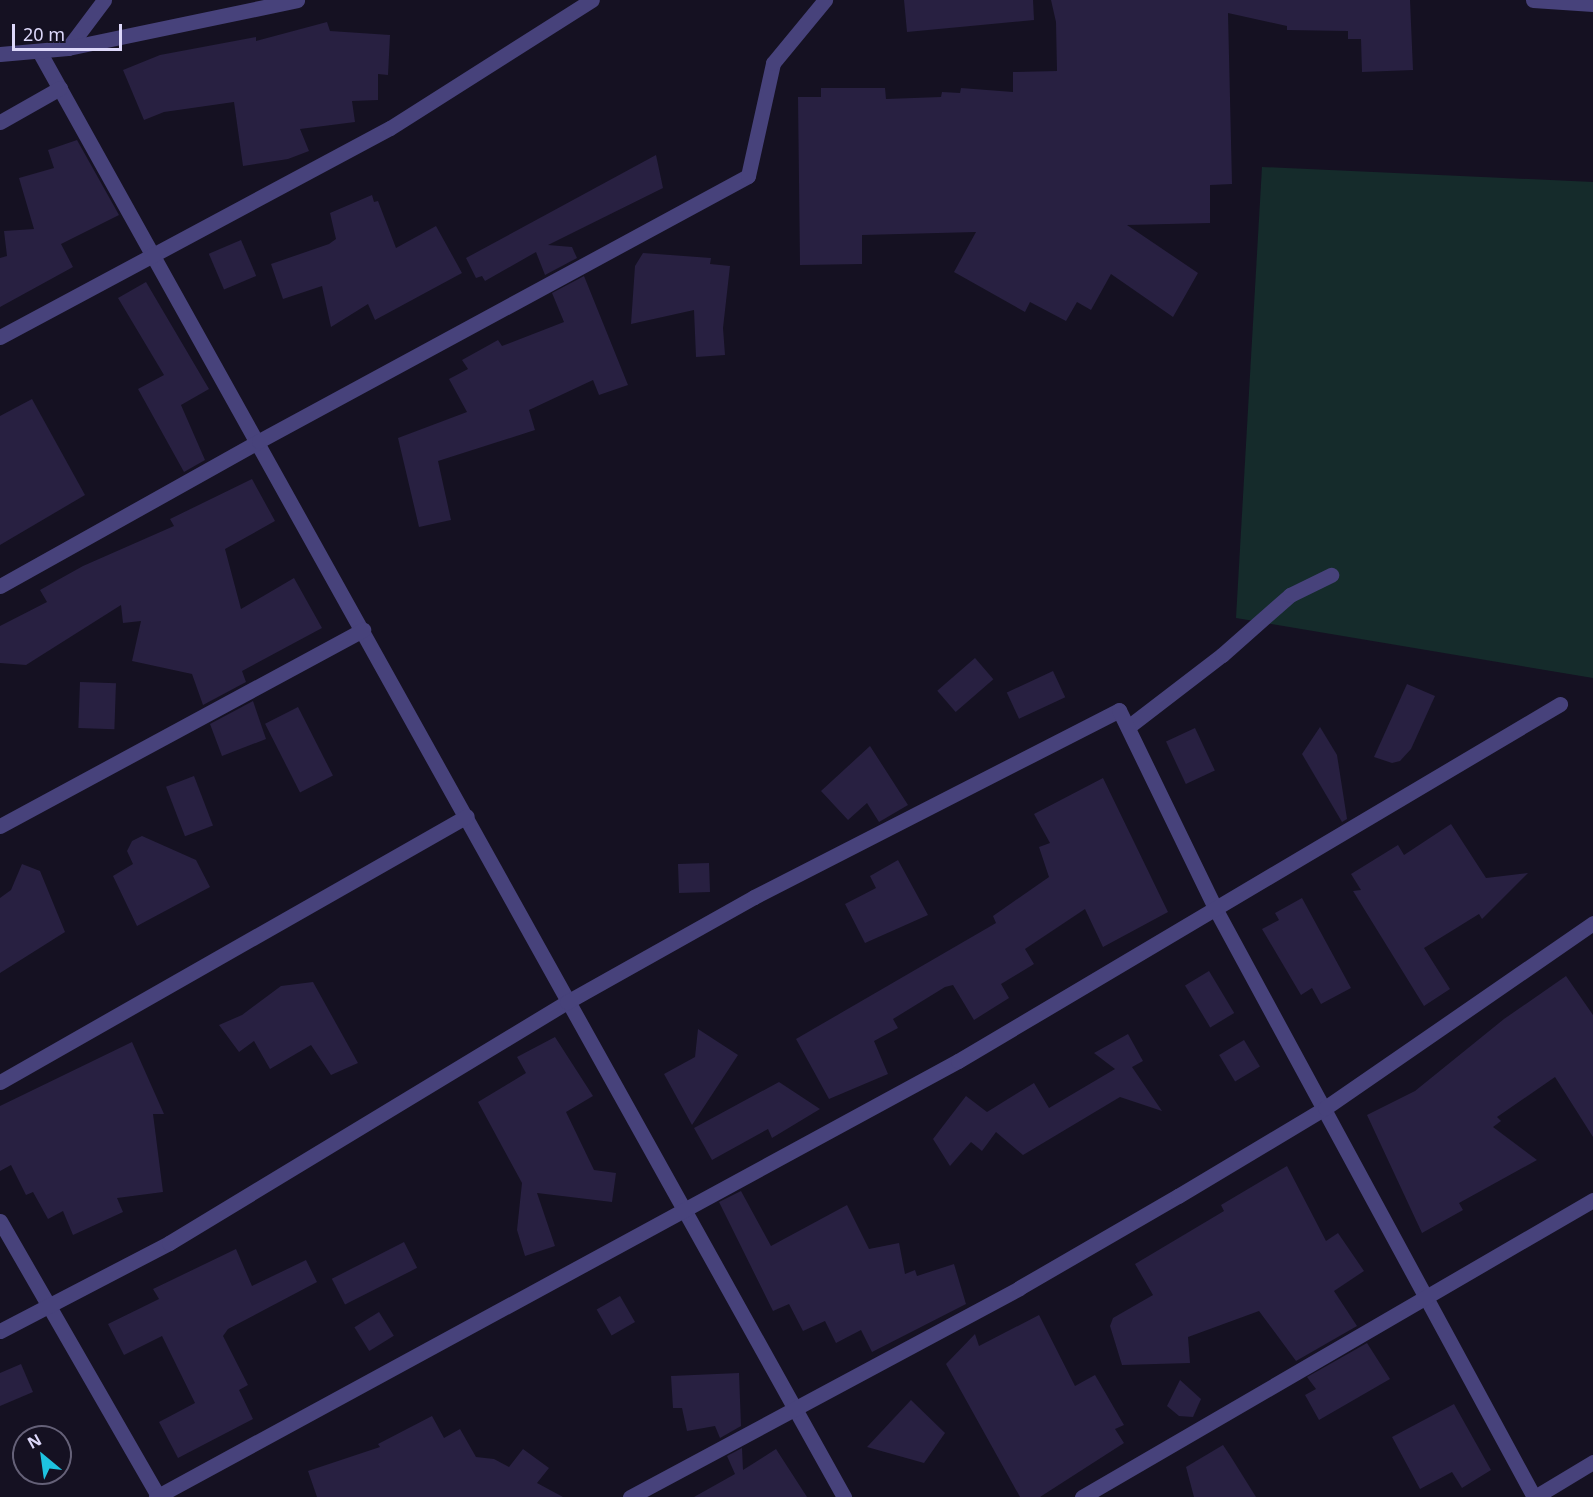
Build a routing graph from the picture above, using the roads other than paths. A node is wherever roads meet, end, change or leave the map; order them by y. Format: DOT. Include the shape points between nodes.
graph roads {
  1 [pos="104,0"];
  2 [pos="297,0"];
  3 [pos="592,0"];
  4 [pos="825,0"];
  5 [pos="1533,0"];
  6 [pos="1593,4"];
  7 [pos="68,48"];
  8 [pos="40,53"];
  9 [pos="0,54"];
  10 [pos="60,88"];
  11 [pos="0,122"];
  12 [pos="154,255"];
  13 [pos="0,337"];
  14 [pos="259,441"];
  15 [pos="1331,575"];
  16 [pos="0,586"];
  17 [pos="363,630"];
  18 [pos="1560,704"];
  19 [pos="1128,727"];
  20 [pos="468,816"];
  21 [pos="0,826"];
  22 [pos="1216,910"];
  23 [pos="1593,923"];
  24 [pos="567,1002"];
  25 [pos="0,1082"];
  26 [pos="1326,1108"];
  27 [pos="1593,1200"];
  28 [pos="686,1207"];
  29 [pos="0,1221"];
  30 [pos="1425,1300"];
  31 [pos="47,1303"];
  32 [pos="0,1331"];
  33 [pos="793,1412"];
  34 [pos="1593,1462"];
  35 [pos="157,1497"];
  36 [pos="630,1497"];
  37 [pos="844,1497"];
  38 [pos="1082,1497"];
  39 [pos="1535,1497"];
  1 -- 7 [label="street"];
  2 -- 7 [label="street"];
  3 -- 12 [label="street" via="390,128"];
  4 -- 14 [label="street" via="773,63 748,176"];
  5 -- 6 [label="street"];
  7 -- 8 [label="street"];
  8 -- 9 [label="street"];
  8 -- 10 [label="street"];
  10 -- 11 [label="street"];
  10 -- 12 [label="street"];
  12 -- 13 [label="street"];
  12 -- 14 [label="street"];
  14 -- 16 [label="street"];
  14 -- 17 [label="street"];
  15 -- 19 [label="street" via="1290,595 1222,655"];
  17 -- 20 [label="street"];
  17 -- 21 [label="street"];
  18 -- 22 [label="street"];
  19 -- 22 [label="street"];
  19 -- 24 [label="street" via="1119,710 754,897"];
  20 -- 24 [label="street"];
  20 -- 25 [label="street"];
  22 -- 26 [label="street"];
  22 -- 28 [label="street" via="958,1061"];
  23 -- 26 [label="street"];
  24 -- 28 [label="street"];
  24 -- 31 [label="street" via="170,1243"];
  26 -- 30 [label="street"];
  26 -- 33 [label="street" via="1019,1288"];
  27 -- 30 [label="street"];
  28 -- 33 [label="street"];
  28 -- 35 [label="street"];
  29 -- 31 [label="street"];
  30 -- 38 [label="street"];
  30 -- 39 [label="street"];
  31 -- 32 [label="street"];
  31 -- 35 [label="street"];
  33 -- 36 [label="street"];
  33 -- 37 [label="street"];
  34 -- 39 [label="street"];
}
